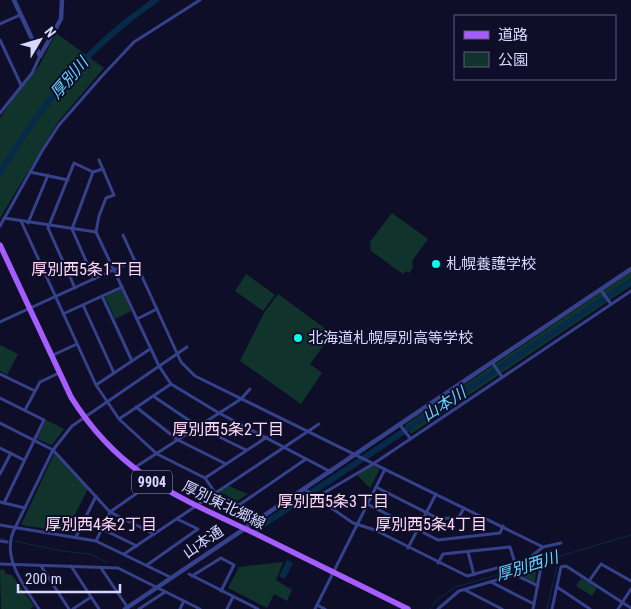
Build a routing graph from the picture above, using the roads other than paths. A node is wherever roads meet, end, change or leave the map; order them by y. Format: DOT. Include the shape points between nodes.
graph roads {
  1 [pos="14,0"];
  2 [pos="62,0"];
  3 [pos="200,0"];
  4 [pos="20,15"];
  5 [pos="0,24"];
  6 [pos="0,40"];
  7 [pos="40,56"];
  8 [pos="21,85"];
  9 [pos="0,110"];
  10 [pos="99,160"];
  11 [pos="103,169"];
  12 [pos="30,172"];
  13 [pos="94,172"];
  14 [pos="48,175"];
  15 [pos="68,180"];
  16 [pos="4,218"];
  17 [pos="21,221"];
  18 [pos="28,222"];
  19 [pos="0,226"];
  20 [pos="49,226"];
  21 [pos="72,229"];
  22 [pos="96,232"];
  23 [pos="123,235"];
  24 [pos="0,246"];
  25 [pos="135,260"];
  26 [pos="631,269"];
  27 [pos="114,270"];
  28 [pos="94,279"];
  29 [pos="122,287"];
  30 [pos="75,288"];
  31 [pos="600,289"];
  32 [pos="631,291"];
  33 [pos="55,296"];
  34 [pos="102,296"];
  35 [pos="610,303"];
  36 [pos="83,305"];
  37 [pos="29,308"];
  38 [pos="157,309"];
  39 [pos="63,314"];
  40 [pos="136,319"];
  41 [pos="0,322"];
  42 [pos="77,344"];
  43 [pos="187,347"];
  44 [pos="150,348"];
  45 [pos="178,354"];
  46 [pos="50,356"];
  47 [pos="132,361"];
  48 [pos="492,362"];
  49 [pos="159,366"];
  50 [pos="59,373"];
  51 [pos="114,373"];
  52 [pos="0,374"];
  53 [pos="502,376"];
  54 [pos="171,384"];
  55 [pos="96,385"];
  56 [pos="250,389"];
  57 [pos="35,391"];
  58 [pos="153,396"];
  59 [pos="0,398"];
  60 [pos="241,398"];
  61 [pos="107,402"];
  62 [pos="136,408"];
  63 [pos="25,410"];
  64 [pos="219,413"];
  65 [pos="84,417"];
  66 [pos="119,419"];
  67 [pos="0,423"];
  68 [pos="319,424"];
  69 [pos="198,427"];
  70 [pos="402,427"];
  71 [pos="308,432"];
  72 [pos="267,437"];
  73 [pos="409,437"];
  74 [pos="34,440"];
  75 [pos="178,440"];
  76 [pos="0,448"];
  77 [pos="284,448"];
  78 [pos="53,450"];
  79 [pos="246,450"];
  80 [pos="11,453"];
  81 [pos="157,454"];
  82 [pos="356,455"];
  83 [pos="306,459"];
  84 [pos="24,460"];
  85 [pos="372,463"];
  86 [pos="226,464"];
  87 [pos="134,468"];
  88 [pos="385,470"];
  89 [pos="331,472"];
  90 [pos="0,473"];
  91 [pos="205,478"];
  92 [pos="153,482"];
  93 [pos="376,487"];
  94 [pos="306,490"];
  95 [pos="216,494"];
  96 [pos="436,494"];
  97 [pos="96,496"];
  98 [pos="316,496"];
  99 [pos="2,502"];
  100 [pos="367,504"];
  101 [pos="196,506"];
  102 [pos="25,508"];
  103 [pos="464,508"];
  104 [pos="110,512"];
  105 [pos="426,512"];
  106 [pos="177,519"];
  107 [pos="0,525"];
  108 [pos="357,525"];
  109 [pos="503,526"];
  110 [pos="15,528"];
  111 [pos="102,529"];
  112 [pos="244,529"];
  113 [pos="417,530"];
  114 [pos="154,534"];
  115 [pos="76,537"];
  116 [pos="0,540"];
  117 [pos="96,540"];
  118 [pos="7,542"];
  119 [pos="561,543"];
  120 [pos="137,546"];
  121 [pos="543,547"];
  122 [pos="408,548"];
  123 [pos="468,552"];
  124 [pos="124,554"];
  125 [pos="438,562"];
  126 [pos="515,563"];
  127 [pos="0,564"];
  128 [pos="10,565"];
  129 [pos="147,565"];
  130 [pos="41,566"];
  131 [pos="71,566"];
  132 [pos="101,567"];
  133 [pos="332,573"];
  134 [pos="187,574"];
  135 [pos="474,574"];
  136 [pos="515,575"];
  137 [pos="173,578"];
  138 [pos="589,581"];
  139 [pos="491,582"];
  140 [pos="631,582"];
  141 [pos="538,586"];
  142 [pos="557,588"];
  143 [pos="631,589"];
  144 [pos="162,590"];
  145 [pos="465,590"];
  146 [pos="221,591"];
  147 [pos="91,597"];
  148 [pos="233,597"];
  149 [pos="184,601"];
  150 [pos="622,602"];
  151 [pos="490,603"];
  152 [pos="534,604"];
  153 [pos="316,607"];
  154 [pos="127,608"];
  155 [pos="631,608"];
  156 [pos="39,609"];
  157 [pos="71,609"];
  158 [pos="99,609"];
  159 [pos="139,609"];
  160 [pos="180,609"];
  161 [pos="200,609"];
  162 [pos="227,609"];
  163 [pos="258,609"];
  164 [pos="325,609"];
  165 [pos="408,609"];
  166 [pos="438,609"];
  167 [pos="487,609"];
  168 [pos="502,609"];
  169 [pos="533,609"];
  170 [pos="552,609"];
  171 [pos="590,609"];
  172 [pos="618,609"];
  1 -- 4 [label="street"];
  2 -- 7 [label="street" via="61,19"];
  3 -- 12 [label="street" via="134,42 60,126"];
  4 -- 5 [label="street"];
  4 -- 7 [label="street"];
  6 -- 8 [label="street"];
  7 -- 8 [label="street"];
  8 -- 9 [label="street"];
  10 -- 11 [label="street"];
  11 -- 13 [label="street"];
  11 -- 22 [label="street" via="114,195 106,198"];
  12 -- 14 [label="street"];
  12 -- 16 [label="street"];
  13 -- 15 [label="street" via="74,163"];
  13 -- 21 [label="street"];
  14 -- 15 [label="street"];
  14 -- 18 [label="street"];
  15 -- 20 [label="street"];
  16 -- 17 [label="street"];
  16 -- 19 [label="street"];
  17 -- 18 [label="street"];
  17 -- 33 [label="street"];
  18 -- 20 [label="street"];
  20 -- 21 [label="street"];
  20 -- 30 [label="street"];
  21 -- 22 [label="street"];
  21 -- 28 [label="street"];
  22 -- 27 [label="street"];
  23 -- 25 [label="street"];
  24 -- 37 [label="main road, 厚別東北郷線 / 9904"];
  25 -- 27 [label="street"];
  25 -- 38 [label="street"];
  26 -- 31 [label="street, 山本通"];
  27 -- 28 [label="street"];
  27 -- 29 [label="street"];
  28 -- 30 [label="street"];
  29 -- 34 [label="street"];
  29 -- 40 [label="street"];
  30 -- 33 [label="street"];
  31 -- 35 [label="street"];
  31 -- 48 [label="street, 山本通"];
  32 -- 35 [label="street"];
  33 -- 37 [label="street"];
  33 -- 39 [label="street"];
  34 -- 36 [label="street"];
  34 -- 47 [label="street"];
  35 -- 53 [label="street"];
  36 -- 39 [label="street"];
  36 -- 51 [label="street"];
  37 -- 41 [label="street"];
  37 -- 46 [label="main road, 厚別東北郷線 / 9904"];
  38 -- 40 [label="street"];
  38 -- 45 [label="street"];
  39 -- 42 [label="street"];
  40 -- 44 [label="street"];
  42 -- 46 [label="street"];
  42 -- 55 [label="street"];
  43 -- 45 [label="street"];
  44 -- 47 [label="street"];
  44 -- 49 [label="street"];
  45 -- 49 [label="street"];
  45 -- 60 [label="street" via="194,376"];
  46 -- 50 [label="main road, 厚別東北郷線 / 9904"];
  47 -- 51 [label="street"];
  48 -- 53 [label="street"];
  48 -- 70 [label="street, 山本通"];
  49 -- 54 [label="street"];
  49 -- 61 [label="street"];
  50 -- 57 [label="street" via="40,382"];
  50 -- 65 [label="main road, 厚別東北郷線 / 9904"];
  51 -- 55 [label="street"];
  52 -- 57 [label="street"];
  53 -- 73 [label="street"];
  54 -- 58 [label="street"];
  54 -- 64 [label="street"];
  55 -- 61 [label="street"];
  56 -- 60 [label="street"];
  57 -- 63 [label="street"];
  58 -- 62 [label="street"];
  58 -- 69 [label="street"];
  59 -- 63 [label="street"];
  60 -- 64 [label="street"];
  60 -- 71 [label="street"];
  61 -- 65 [label="street"];
  61 -- 66 [label="street"];
  62 -- 66 [label="street"];
  62 -- 75 [label="street"];
  63 -- 74 [label="street" via="44,420"];
  64 -- 69 [label="street"];
  64 -- 72 [label="street"];
  65 -- 78 [label="street" via="72,426"];
  65 -- 87 [label="main road, 厚別東北郷線 / 9904"];
  66 -- 81 [label="street"];
  67 -- 74 [label="street"];
  68 -- 71 [label="street"];
  69 -- 75 [label="street"];
  69 -- 79 [label="street"];
  70 -- 73 [label="street"];
  70 -- 82 [label="street, 山本通"];
  71 -- 77 [label="street"];
  71 -- 82 [label="street"];
  72 -- 77 [label="street"];
  72 -- 79 [label="street"];
  73 -- 85 [label="street"];
  74 -- 78 [label="street"];
  74 -- 84 [label="street"];
  75 -- 81 [label="street"];
  75 -- 86 [label="street"];
  76 -- 80 [label="street"];
  77 -- 83 [label="street"];
  77 -- 95 [label="street"];
  78 -- 97 [label="street"];
  78 -- 102 [label="street"];
  79 -- 86 [label="street"];
  80 -- 84 [label="street"];
  80 -- 90 [label="street"];
  81 -- 87 [label="street"];
  81 -- 91 [label="street"];
  82 -- 85 [label="street"];
  82 -- 89 [label="street, 山本通"];
  83 -- 89 [label="street"];
  83 -- 95 [label="street" via="239,505"];
  84 -- 99 [label="street"];
  85 -- 88 [label="street"];
  85 -- 98 [label="street"];
  86 -- 91 [label="street"];
  87 -- 92 [label="main road, 厚別東北郷線 / 9904"];
  88 -- 93 [label="street"];
  88 -- 96 [label="street"];
  89 -- 94 [label="street, 山本通"];
  91 -- 95 [label="street"];
  92 -- 101 [label="main road, 厚別東北郷線 / 9904"];
  92 -- 104 [label="street"];
  93 -- 100 [label="street"];
  93 -- 105 [label="street"];
  94 -- 98 [label="street"];
  94 -- 112 [label="street, 山本通"];
  95 -- 101 [label="street"];
  96 -- 103 [label="street"];
  96 -- 105 [label="street"];
  97 -- 104 [label="street"];
  97 -- 115 [label="street"];
  98 -- 108 [label="street"];
  99 -- 102 [label="street"];
  100 -- 108 [label="street"];
  100 -- 113 [label="street"];
  101 -- 106 [label="street"];
  101 -- 112 [label="main road, 厚別東北郷線 / 9904"];
  102 -- 110 [label="street"];
  103 -- 105 [label="street" via="459,517 439,519"];
  103 -- 109 [label="street"];
  104 -- 111 [label="street"];
  104 -- 114 [label="street"];
  105 -- 113 [label="street"];
  106 -- 114 [label="street"];
  106 -- 129 [label="street" via="198,529"];
  107 -- 110 [label="street"];
  108 -- 122 [label="street" via="375,530"];
  108 -- 133 [label="street"];
  109 -- 113 [label="street" via="500,533 438,540"];
  109 -- 121 [label="street"];
  110 -- 115 [label="street"];
  110 -- 118 [label="street"];
  111 -- 117 [label="street"];
  111 -- 120 [label="street"];
  112 -- 133 [label="main road, 厚別東北郷線 / 9904"];
  112 -- 134 [label="street, 山本通"];
  113 -- 122 [label="street"];
  114 -- 120 [label="street"];
  115 -- 117 [label="street"];
  116 -- 118 [label="street"];
  117 -- 124 [label="street"];
  118 -- 128 [label="street" via="6,555"];
  119 -- 121 [label="street"];
  120 -- 124 [label="street"];
  121 -- 126 [label="street" via="527,560"];
  122 -- 125 [label="street"];
  123 -- 125 [label="street" via="443,554"];
  123 -- 126 [label="street" via="510,547"];
  123 -- 135 [label="street"];
  124 -- 129 [label="street"];
  125 -- 135 [label="street" via="467,576"];
  126 -- 135 [label="street"];
  127 -- 128 [label="street"];
  128 -- 130 [label="street"];
  128 -- 156 [label="street"];
  129 -- 137 [label="street"];
  130 -- 131 [label="street"];
  130 -- 157 [label="street"];
  131 -- 132 [label="street"];
  131 -- 147 [label="street"];
  132 -- 144 [label="street" via="118,568"];
  132 -- 154 [label="street"];
  133 -- 153 [label="street"];
  133 -- 165 [label="main road, 厚別東北郷線 / 9904"];
  134 -- 137 [label="street, 山本通"];
  134 -- 146 [label="street"];
  134 -- 146 [label="street" via="221,558 234,564"];
  136 -- 139 [label="street"];
  136 -- 141 [label="street"];
  136 -- 141 [label="street" via="541,568"];
  137 -- 144 [label="street, 山本通"];
  138 -- 140 [label="street" via="601,564"];
  138 -- 142 [label="street" via="566,566 561,567"];
  138 -- 150 [label="street"];
  139 -- 145 [label="street"];
  139 -- 152 [label="street"];
  141 -- 152 [label="street"];
  142 -- 170 [label="street"];
  142 -- 171 [label="street"];
  143 -- 150 [label="street"];
  144 -- 149 [label="street"];
  144 -- 154 [label="street, 山本通"];
  144 -- 159 [label="street"];
  145 -- 151 [label="street"];
  145 -- 166 [label="street"];
  146 -- 148 [label="street"];
  147 -- 157 [label="street"];
  147 -- 158 [label="street"];
  148 -- 162 [label="street"];
  148 -- 163 [label="street"];
  149 -- 160 [label="street"];
  149 -- 161 [label="street"];
  150 -- 155 [label="street"];
  150 -- 172 [label="street"];
  151 -- 167 [label="street"];
  151 -- 168 [label="street"];
  152 -- 169 [label="street"];
  153 -- 164 [label="street"];
}
